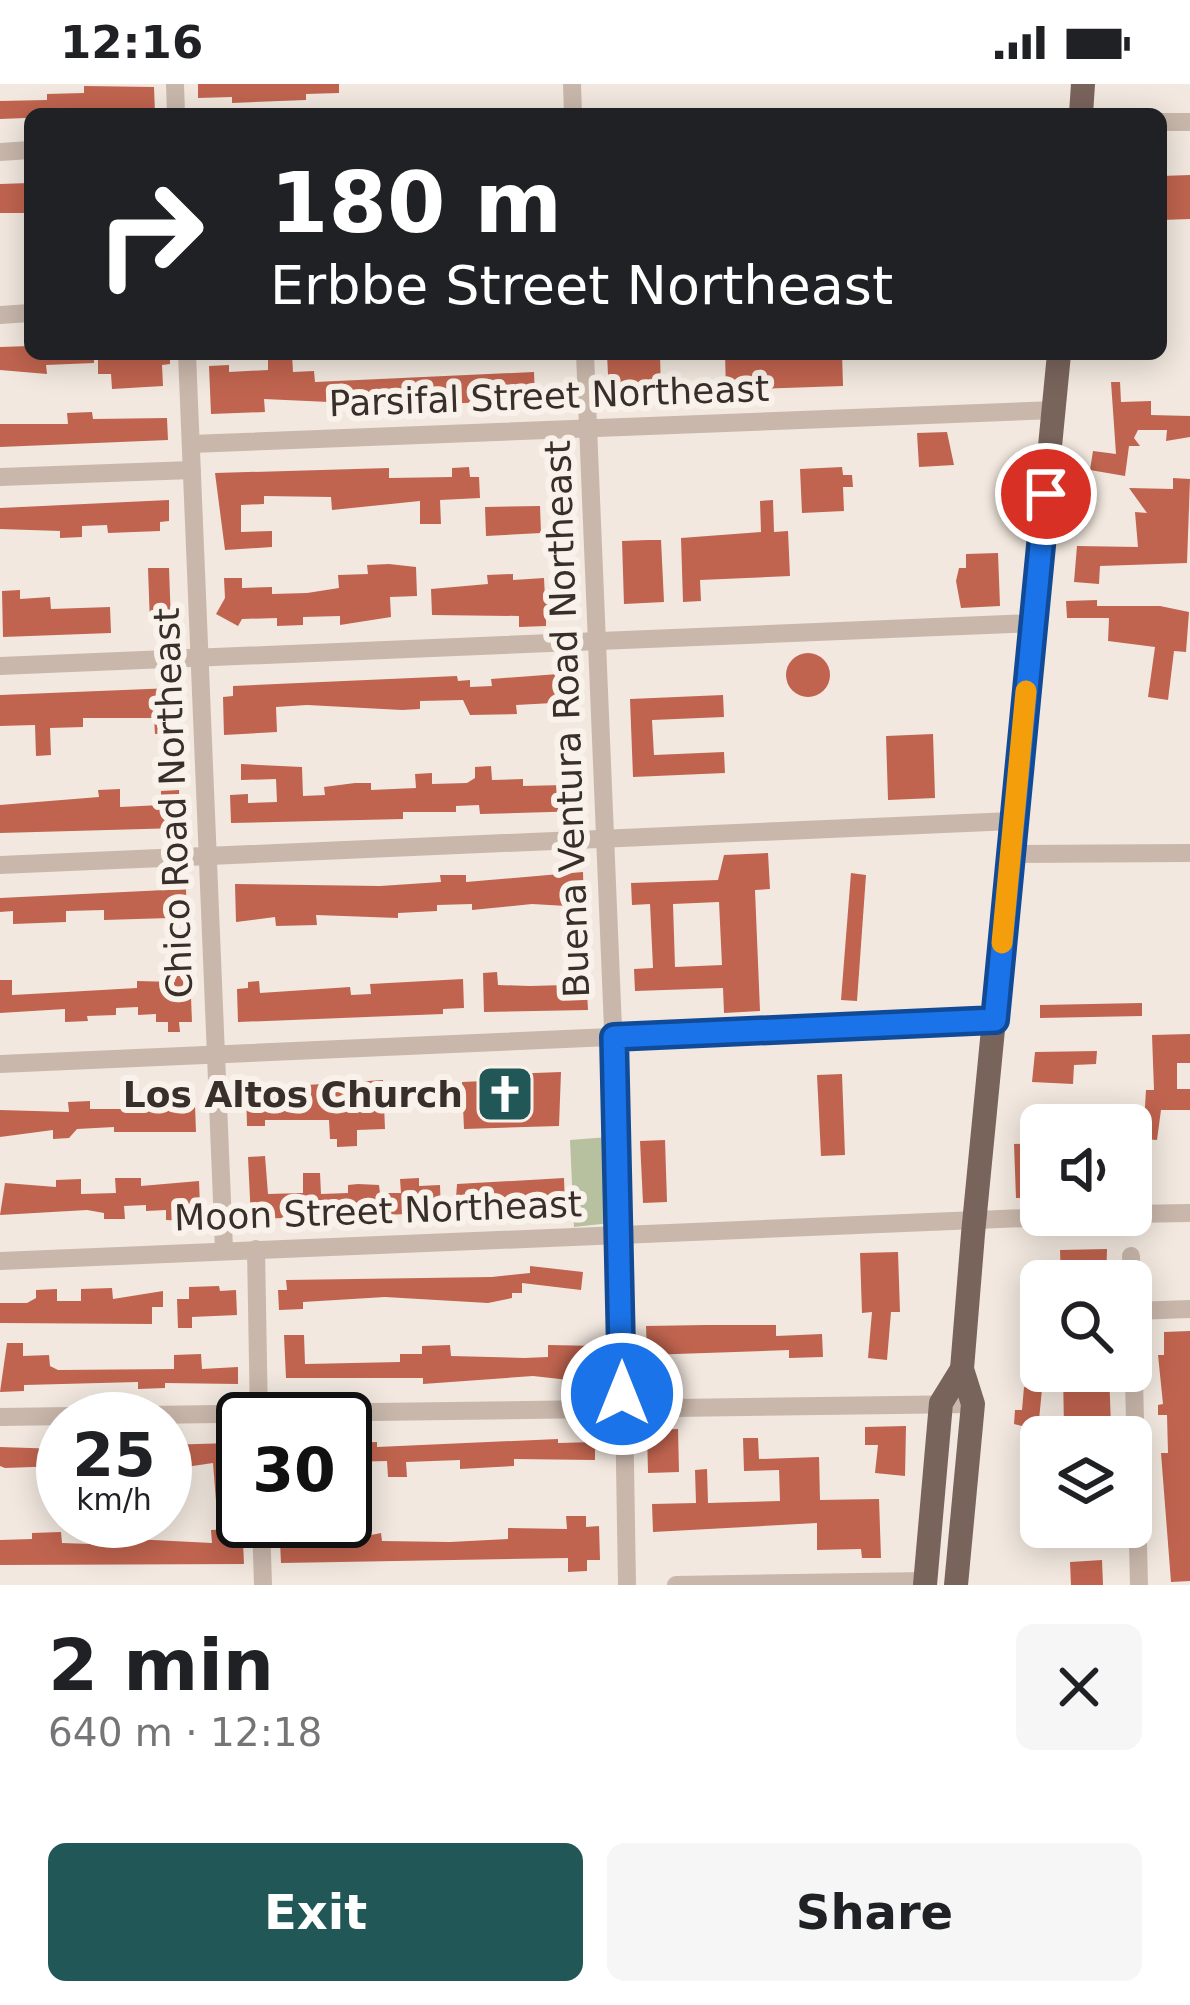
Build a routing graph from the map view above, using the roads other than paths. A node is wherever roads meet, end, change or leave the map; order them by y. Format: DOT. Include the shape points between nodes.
graph roads {
  1 [pos="187,360"];
  2 [pos="585,360"];
  3 [pos="1058,360"];
  4 [pos="1054,410"];
  5 [pos="588,427"];
  6 [pos="191,444"];
  7 [pos="192,470"];
  8 [pos="0,477"];
  9 [pos="1033,622"];
  10 [pos="598,638"];
  11 [pos="200,657"];
  12 [pos="0,667"];
  13 [pos="1012,821"];
  14 [pos="606,838"];
  15 [pos="1190,853"];
  16 [pos="1009,854"];
  17 [pos="209,857"];
  18 [pos="0,866"];
  19 [pos="995,1020"];
  20 [pos="614,1037"];
  21 [pos="215,1055"];
  22 [pos="0,1064"];
  23 [pos="1190,1213"];
  24 [pos="1152,1214"];
  25 [pos="1020,1218"];
  26 [pos="974,1219"];
  27 [pos="622,1235"];
  28 [pos="224,1249"];
  29 [pos="256,1249"];
  30 [pos="1131,1256"];
  31 [pos="1131,1260"];
  32 [pos="0,1261"];
  33 [pos="1190,1309"];
  34 [pos="1152,1310"];
  35 [pos="962,1370"];
  36 [pos="259,1392"];
  37 [pos="1134,1392"];
  38 [pos="941,1403"];
  39 [pos="973,1404"];
  40 [pos="622,1408"];
  41 [pos="372,1414"];
  42 [pos="216,1417"];
  43 [pos="0,1418"];
  44 [pos="261,1548"];
  45 [pos="926,1583"];
  46 [pos="262,1585"];
  47 [pos="627,1585"];
  48 [pos="676,1585"];
  49 [pos="956,1585"];
  50 [pos="1138,1585"];
  1 -- 6 [label="street, Chico Road Northeast"];
  2 -- 5 [label="street, Buena Ventura Road Northeast"];
  3 -- 4 [label="main road"];
  4 -- 5 [label="street, Parsifal Street Northeast"];
  4 -- 9 [label="main road"];
  5 -- 6 [label="street, Parsifal Street Northeast"];
  5 -- 10 [label="street, Buena Ventura Road Northeast"];
  6 -- 7 [label="street, Chico Road Northeast"];
  7 -- 8 [label="street"];
  7 -- 11 [label="street, Chico Road Northeast"];
  9 -- 10 [label="street"];
  9 -- 13 [label="main road"];
  10 -- 11 [label="street"];
  10 -- 14 [label="street, Buena Ventura Road Northeast"];
  11 -- 12 [label="street"];
  11 -- 17 [label="street, Chico Road Northeast"];
  13 -- 14 [label="street"];
  13 -- 16 [label="main road"];
  14 -- 17 [label="street"];
  14 -- 20 [label="street, Buena Ventura Road Northeast"];
  15 -- 16 [label="street"];
  16 -- 19 [label="main road"];
  17 -- 18 [label="street"];
  17 -- 21 [label="street, Chico Road Northeast"];
  19 -- 20 [label="street"];
  19 -- 26 [label="main road"];
  20 -- 21 [label="street"];
  20 -- 27 [label="street, Buena Ventura Road Northeast"];
  21 -- 22 [label="street"];
  21 -- 28 [label="street, Chico Road Northeast"];
  23 -- 24 [label="street"];
  25 -- 26 [label="street, Moon Street Northeast"];
  26 -- 27 [label="street, Moon Street Northeast"];
  26 -- 35 [label="main road"];
  27 -- 29 [label="street, Moon Street Northeast"];
  27 -- 40 [label="street, Buena Ventura Road Northeast"];
  28 -- 29 [label="street, Moon Street Northeast"];
  28 -- 32 [label="street, Moon Street Northeast"];
  29 -- 36 [label="street"];
  30 -- 31 [label="street"];
  33 -- 34 [label="street"];
  35 -- 38 [label="main road"];
  35 -- 39 [label="main road"];
  37 -- 50 [label="street"];
  38 -- 39 [label="street"];
  38 -- 40 [label="street"];
  38 -- 45 [label="main road"];
  39 -- 49 [label="main road"];
  40 -- 41 [label="street"];
  40 -- 47 [label="street, Buena Ventura Road Northeast"];
  42 -- 43 [label="street"];
  44 -- 46 [label="street"];
  45 -- 48 [label="street"];
}
